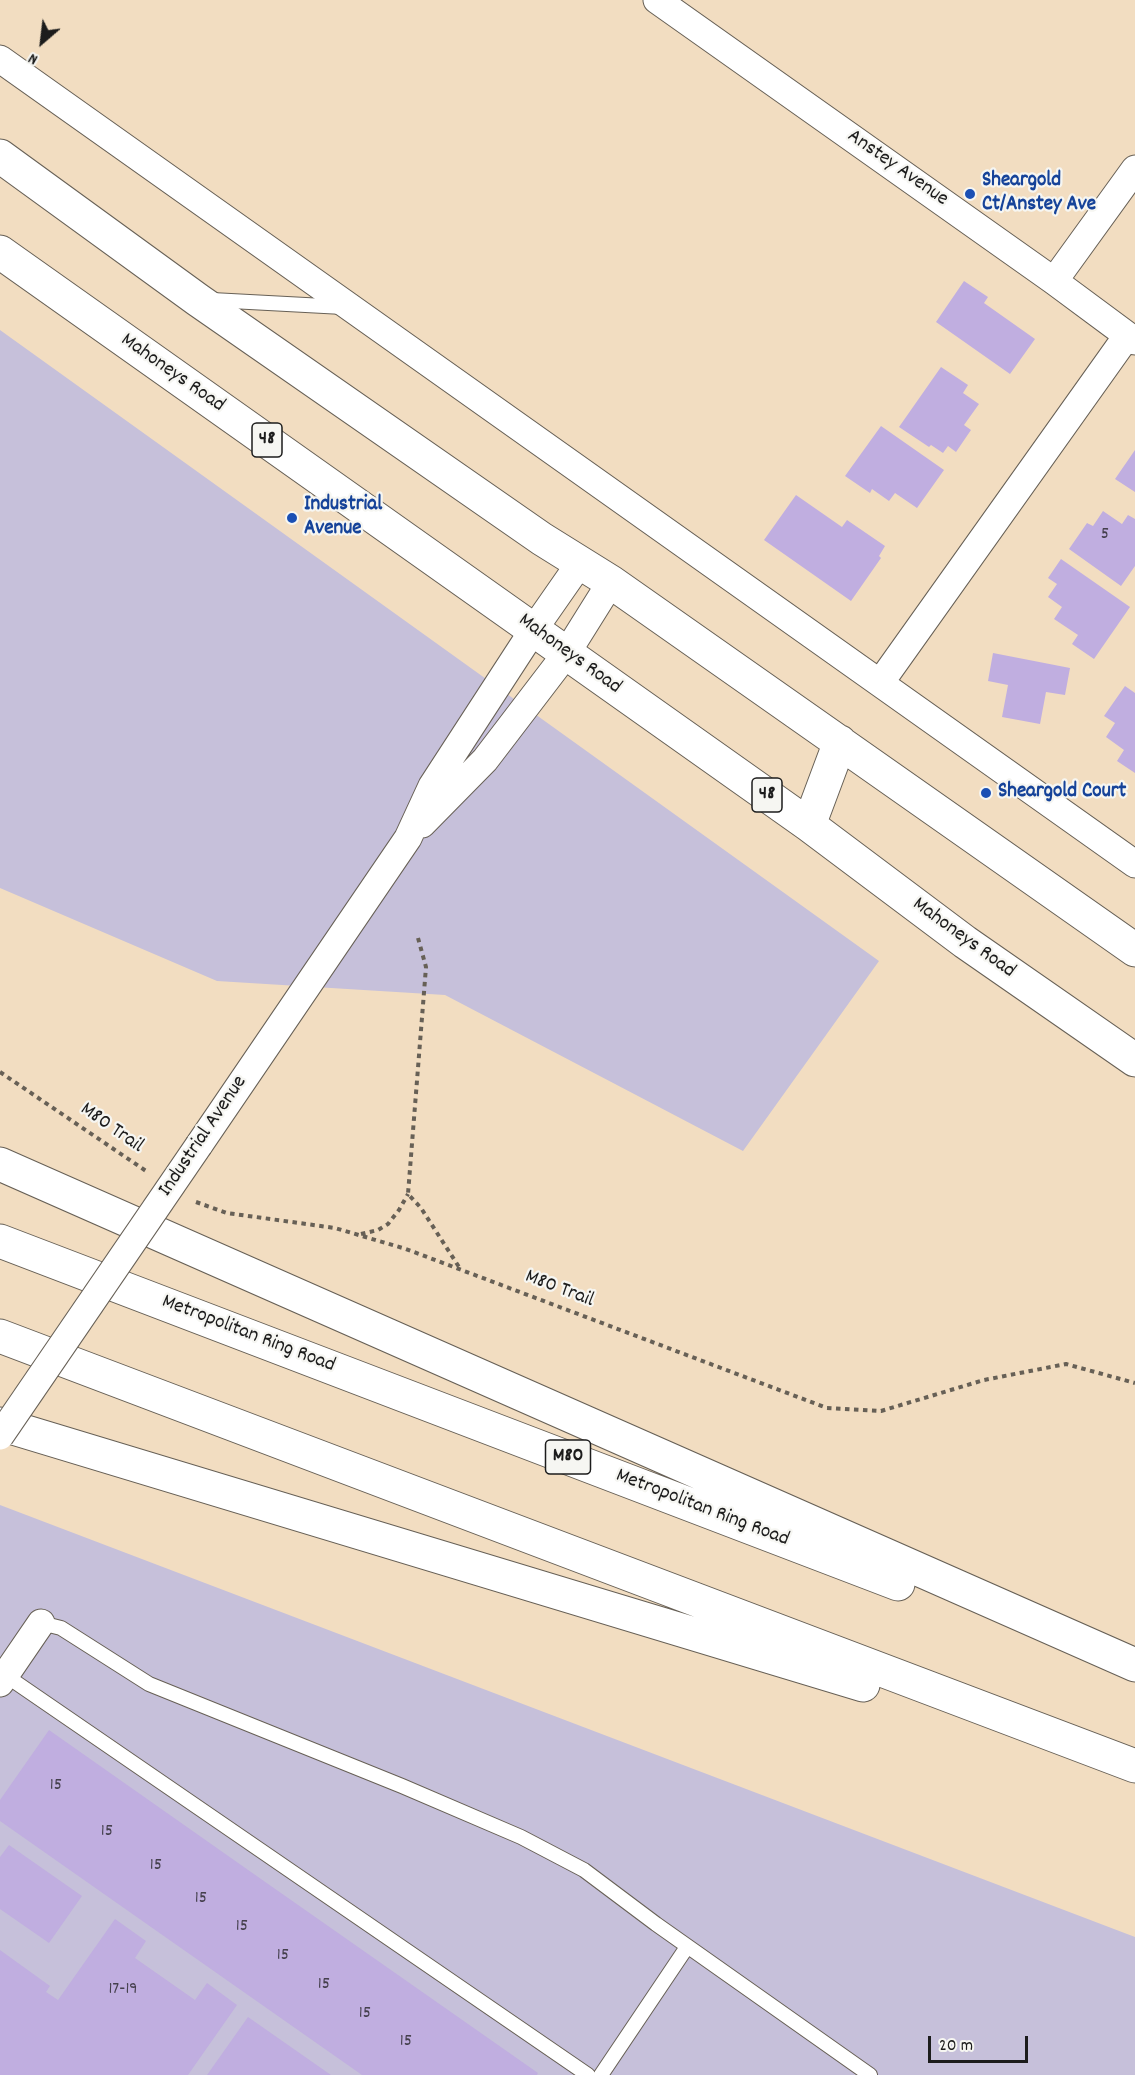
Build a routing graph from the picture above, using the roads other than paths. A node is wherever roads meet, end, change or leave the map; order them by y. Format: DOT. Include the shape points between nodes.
graph roads {
  1 [pos="657,0"];
  2 [pos="0,59"];
  3 [pos="0,156"];
  4 [pos="1135,169"];
  5 [pos="0,252"];
  6 [pos="1054,281"];
  7 [pos="198,300"];
  8 [pos="351,308"];
  9 [pos="1131,338"];
  10 [pos="580,563"];
  11 [pos="611,582"];
  12 [pos="534,629"];
  13 [pos="566,654"];
  14 [pos="880,683"];
  15 [pos="840,742"];
  16 [pos="809,825"];
  17 [pos="408,838"];
  18 [pos="1135,864"];
  19 [pos="1135,950"];
  20 [pos="1135,1060"];
  21 [pos="0,1164"];
  22 [pos="0,1241"];
  23 [pos="0,1336"];
  24 [pos="0,1424"];
  25 [pos="0,1436"];
  26 [pos="42,1623"];
  27 [pos="1135,1665"];
  28 [pos="1135,1674"];
  29 [pos="3,1679"];
  30 [pos="1135,1767"];
  31 [pos="687,1947"];
  32 [pos="588,2075"];
  33 [pos="601,2075"];
  34 [pos="870,2075"];
  1 -- 6 [label="street, Anstey Avenue"];
  2 -- 8 [label="street"];
  3 -- 7 [label="main road"];
  4 -- 6 [label="street"];
  5 -- 12 [label="main road, Mahoneys Road / 48"];
  6 -- 9 [label="street, Anstey Avenue"];
  7 -- 8 [label="lane"];
  7 -- 10 [label="main road"];
  8 -- 14 [label="street"];
  9 -- 14 [label="street"];
  10 -- 11 [label="main road"];
  10 -- 12 [label="street, Industrial Avenue"];
  11 -- 13 [label="street, Industrial Avenue"];
  11 -- 15 [label="main road"];
  12 -- 13 [label="main road, Mahoneys Road / 48"];
  12 -- 17 [label="street, Industrial Avenue" via="432,786"];
  13 -- 16 [label="main road, Mahoneys Road / 48"];
  13 -- 17 [label="street, Industrial Avenue" via="485,760"];
  14 -- 18 [label="street"];
  15 -- 16 [label="main road"];
  15 -- 19 [label="main road"];
  16 -- 20 [label="main road, Mahoneys Road / 48" via="965,942"];
  17 -- 25 [label="street, Industrial Avenue, bridge"];
  21 -- 27 [label="main road"];
  22 -- 28 [label="main road, Metropolitan Ring Road / M80"];
  23 -- 30 [label="main road"];
  24 -- 30 [label="main road"];
  26 -- 29 [label="street"];
  26 -- 31 [label="lane" via="61,1628 150,1684 521,1837 584,1870"];
  29 -- 32 [label="lane"];
  31 -- 33 [label="lane"];
  31 -- 34 [label="lane"];
}
